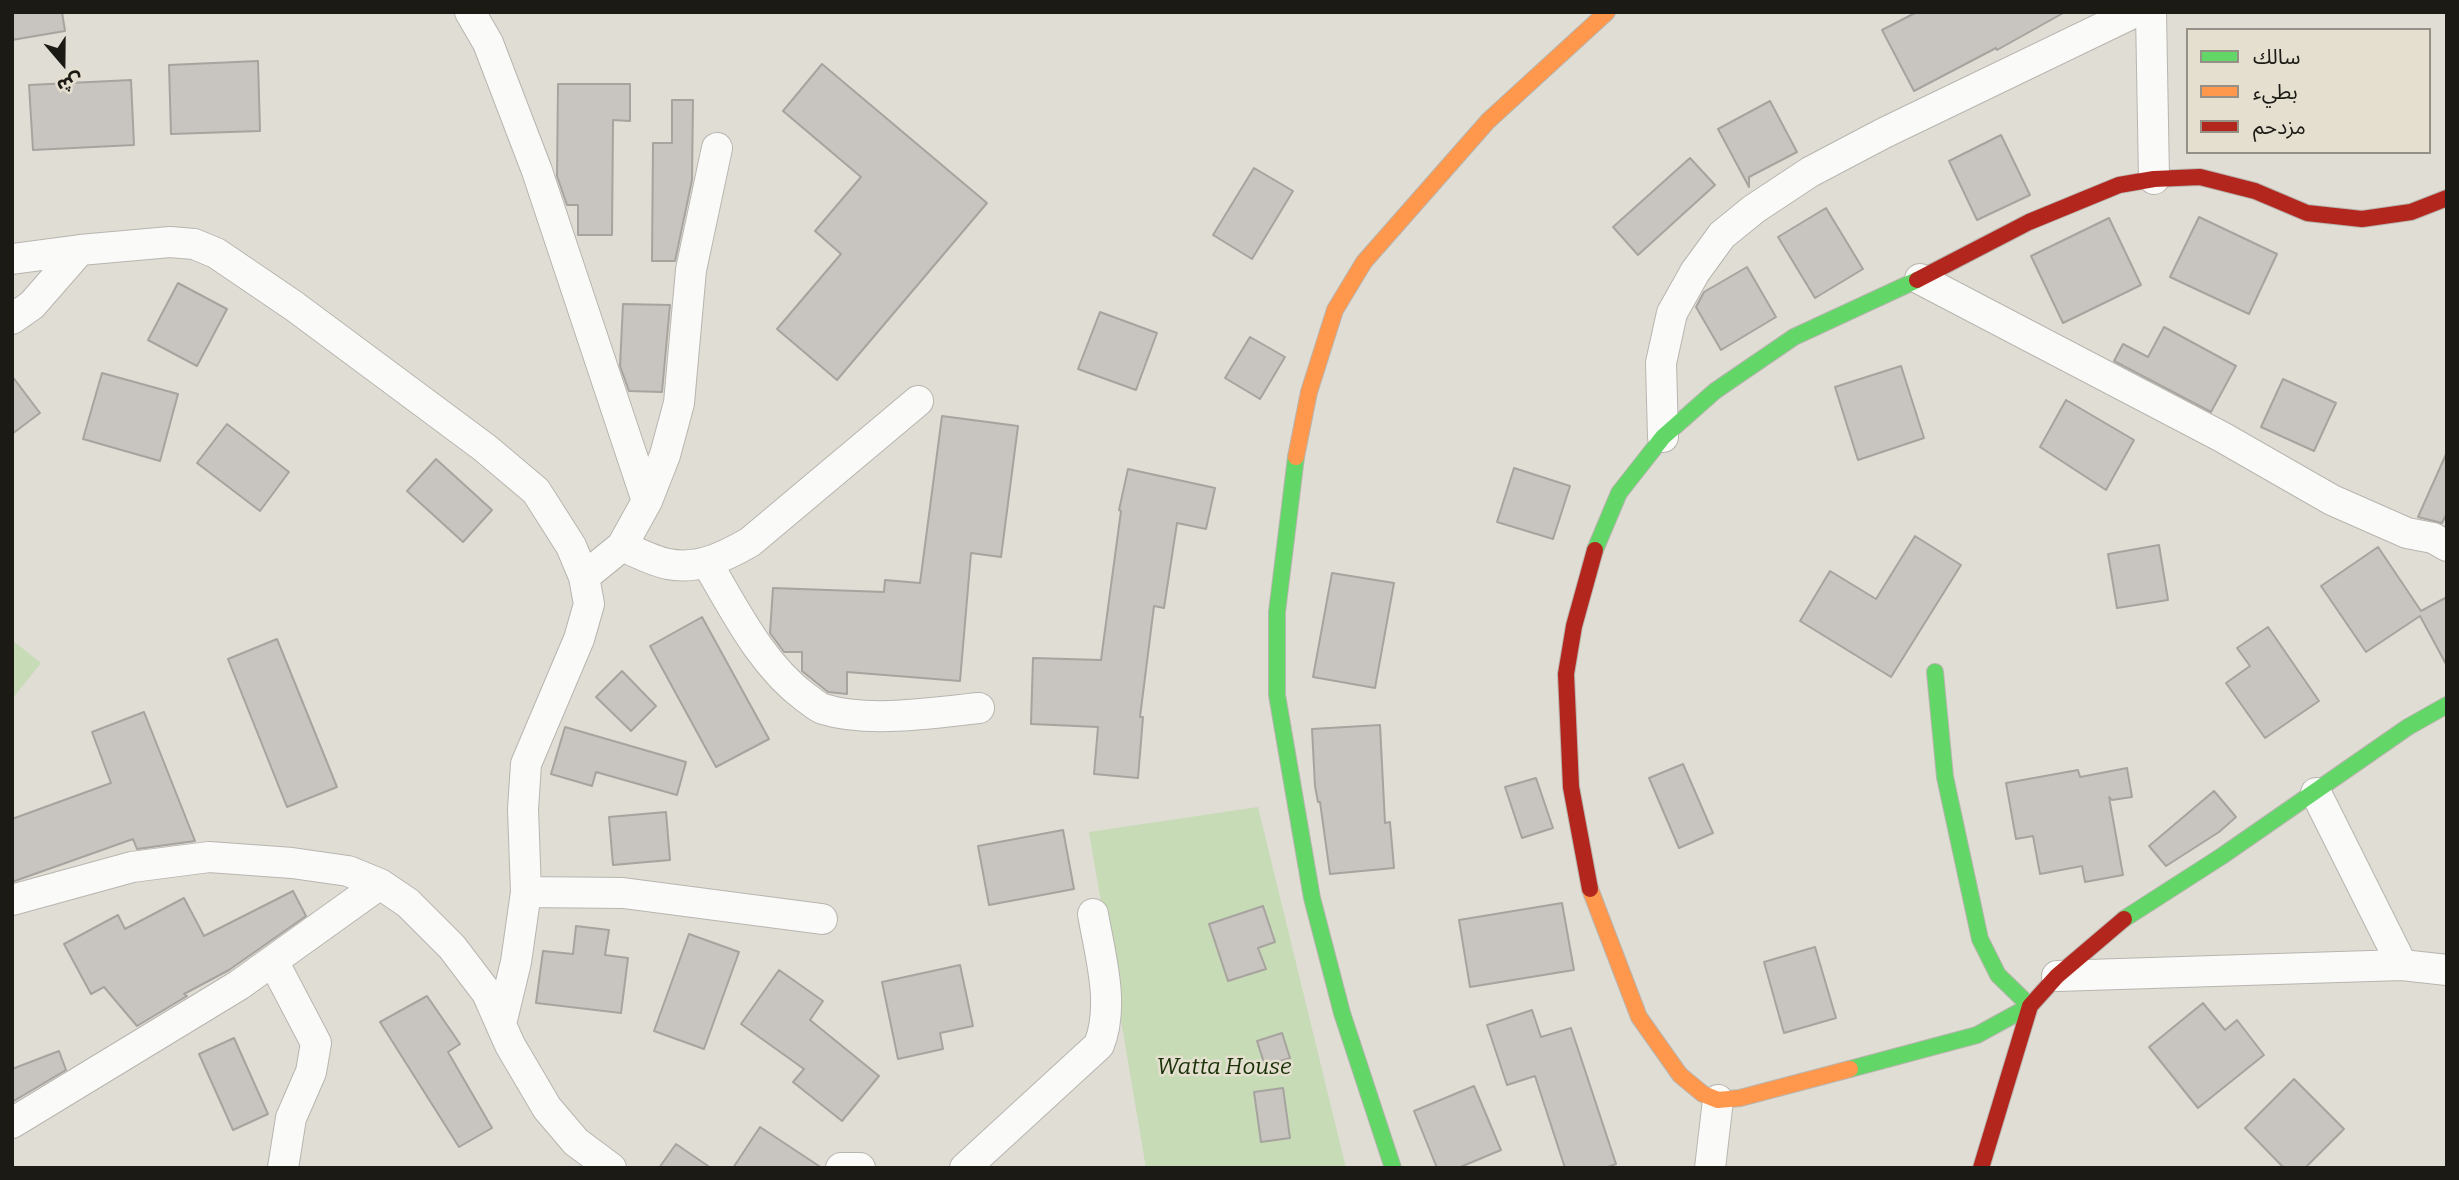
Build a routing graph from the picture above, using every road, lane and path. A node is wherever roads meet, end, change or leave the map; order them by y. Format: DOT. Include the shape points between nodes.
graph roads {
  1 [pos="470,12"];
  2 [pos="1607,12"];
  3 [pos="2135,12"];
  4 [pos="2151,12"];
  5 [pos="717,148"];
  6 [pos="2154,179"];
  7 [pos="2447,198"];
  8 [pos="80,250"];
  9 [pos="12,260"];
  10 [pos="1920,279"];
  11 [pos="12,319"];
  12 [pos="918,401"];
  13 [pos="1663,437"];
  14 [pos="648,501"];
  15 [pos="622,546"];
  16 [pos="2447,546"];
  17 [pos="707,563"];
  18 [pos="584,577"];
  19 [pos="1935,672"];
  20 [pos="2447,705"];
  21 [pos="979,709"];
  22 [pos="2316,793"];
  23 [pos="380,884"];
  24 [pos="526,892"];
  25 [pos="12,900"];
  26 [pos="1093,914"];
  27 [pos="822,919"];
  28 [pos="273,961"];
  29 [pos="2402,965"];
  30 [pos="2447,970"];
  31 [pos="2057,976"];
  32 [pos="2030,1006"];
  33 [pos="501,1024"];
  34 [pos="1718,1100"];
  35 [pos="12,1123"];
  36 [pos="284,1168"];
  37 [pos="611,1168"];
  38 [pos="841,1168"];
  39 [pos="860,1168"];
  40 [pos="965,1168"];
  41 [pos="1393,1168"];
  42 [pos="1710,1168"];
  43 [pos="1981,1168"];
  1 -- 14 [label="street" via="488,43 537,171"];
  2 -- 41 [label="street" via="1488,121 1364,262 1335,310 1308,393 1277,612 1278,695 1312,898 1342,1013"];
  3 -- 13 [label="street" via="1810,172 1722,234 1672,313 1661,363"];
  4 -- 6 [label="street"];
  5 -- 14 [label="street" via="691,270 679,403"];
  6 -- 7 [label="street" via="2200,177 2255,191 2307,213 2362,219 2411,212"];
  6 -- 10 [label="street" via="2119,185 2029,222"];
  8 -- 9 [label="street"];
  8 -- 11 [label="street" via="32,305"];
  8 -- 18 [label="street" via="170,242 194,244 216,253 485,448 536,491 571,546"];
  10 -- 13 [label="street" via="1794,337 1715,391"];
  10 -- 16 [label="street" via="2332,500"];
  12 -- 17 [label="street" via="750,542"];
  13 -- 34 [label="street" via="1619,492 1591,558 1566,674 1569,765 1592,899 1639,1017 1679,1074"];
  14 -- 15 [label="street"];
  15 -- 17 [label="street" via="667,564"];
  15 -- 18 [label="street"];
  17 -- 21 [label="street" via="768,660 821,709 907,715"];
  18 -- 24 [label="street" via="589,604 579,639 526,764"];
  19 -- 32 [label="street" via="1945,777 1980,939 1998,975"];
  20 -- 22 [label="street"];
  22 -- 29 [label="street"];
  22 -- 31 [label="street" via="2120,922"];
  23 -- 25 [label="street" via="348,871 209,857 132,867"];
  23 -- 28 [label="street"];
  23 -- 33 [label="street" via="408,903 452,947 487,993"];
  24 -- 27 [label="street" via="622,893"];
  24 -- 33 [label="street"];
  26 -- 40 [label="street" via="1106,1008 1106,1028 1099,1045"];
  28 -- 35 [label="street"];
  28 -- 36 [label="street" via="316,1043 311,1072 291,1118"];
  29 -- 30 [label="street"];
  29 -- 31 [label="street"];
  31 -- 32 [label="street"];
  32 -- 34 [label="street" via="1977,1035"];
  32 -- 43 [label="street"];
  33 -- 37 [label="street" via="547,1108 576,1143"];
  34 -- 42 [label="street"];
  38 -- 39 [label="street"];
}
